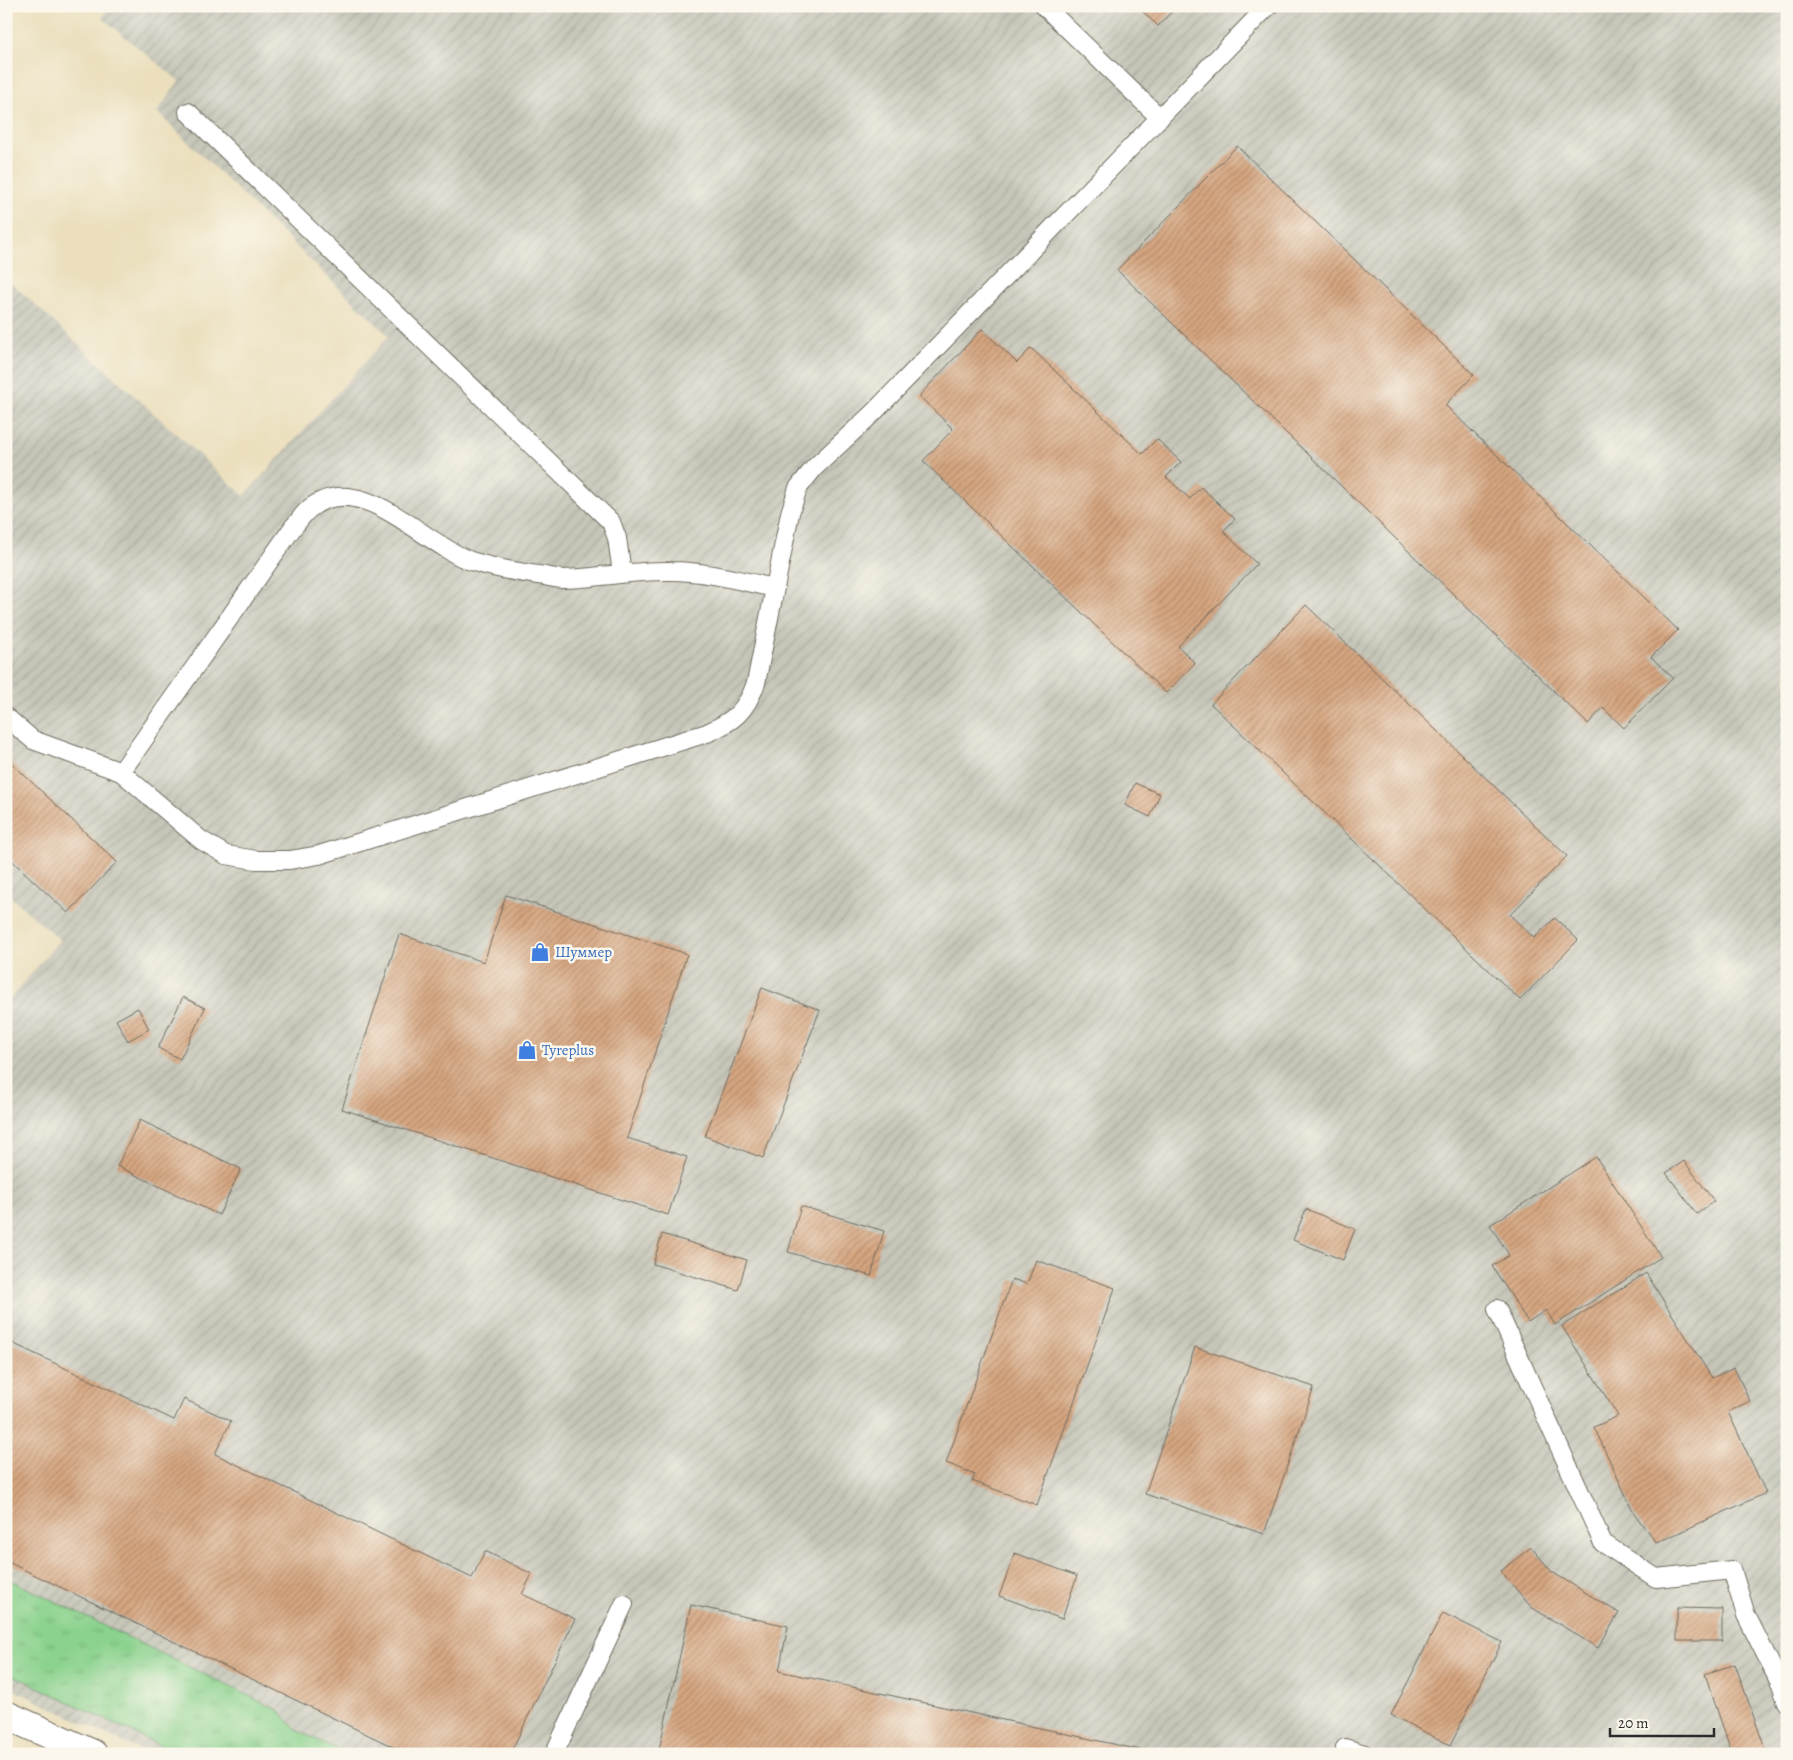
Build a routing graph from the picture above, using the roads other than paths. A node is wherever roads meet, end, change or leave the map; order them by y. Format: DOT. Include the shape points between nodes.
graph roads {
  1 [pos="1044,6"];
  2 [pos="1268,6"];
  3 [pos="188,112"];
  4 [pos="1160,118"];
  5 [pos="622,574"];
  6 [pos="775,588"];
  7 [pos="6,716"];
  8 [pos="121,772"];
  9 [pos="1497,1309"];
  10 [pos="624,1604"];
  11 [pos="1787,1702"];
  12 [pos="6,1715"];
  13 [pos="1345,1748"];
  14 [pos="93,1754"];
  15 [pos="554,1754"];
  16 [pos="1365,1754"];
  1 -- 4 [label="lane"];
  2 -- 4 [label="lane"];
  3 -- 5 [label="lane" via="611,522 617,538"];
  4 -- 6 [label="lane" via="874,412 814,468 798,488"];
  5 -- 6 [label="lane" via="646,571 698,573"];
  5 -- 8 [label="lane" via="562,579 497,568 470,561 443,547 375,504 351,496 328,498 309,509 294,526"];
  6 -- 8 [label="lane" via="756,683 750,699 726,724 319,855 290,860 256,860 226,855 201,840"];
  7 -- 8 [label="lane" via="33,740"];
  9 -- 11 [label="lane" via="1603,1543 1656,1578 1732,1570 1746,1615"];
  10 -- 15 [label="lane"];
  12 -- 14 [label="street"];
  13 -- 16 [label="lane"];
}
